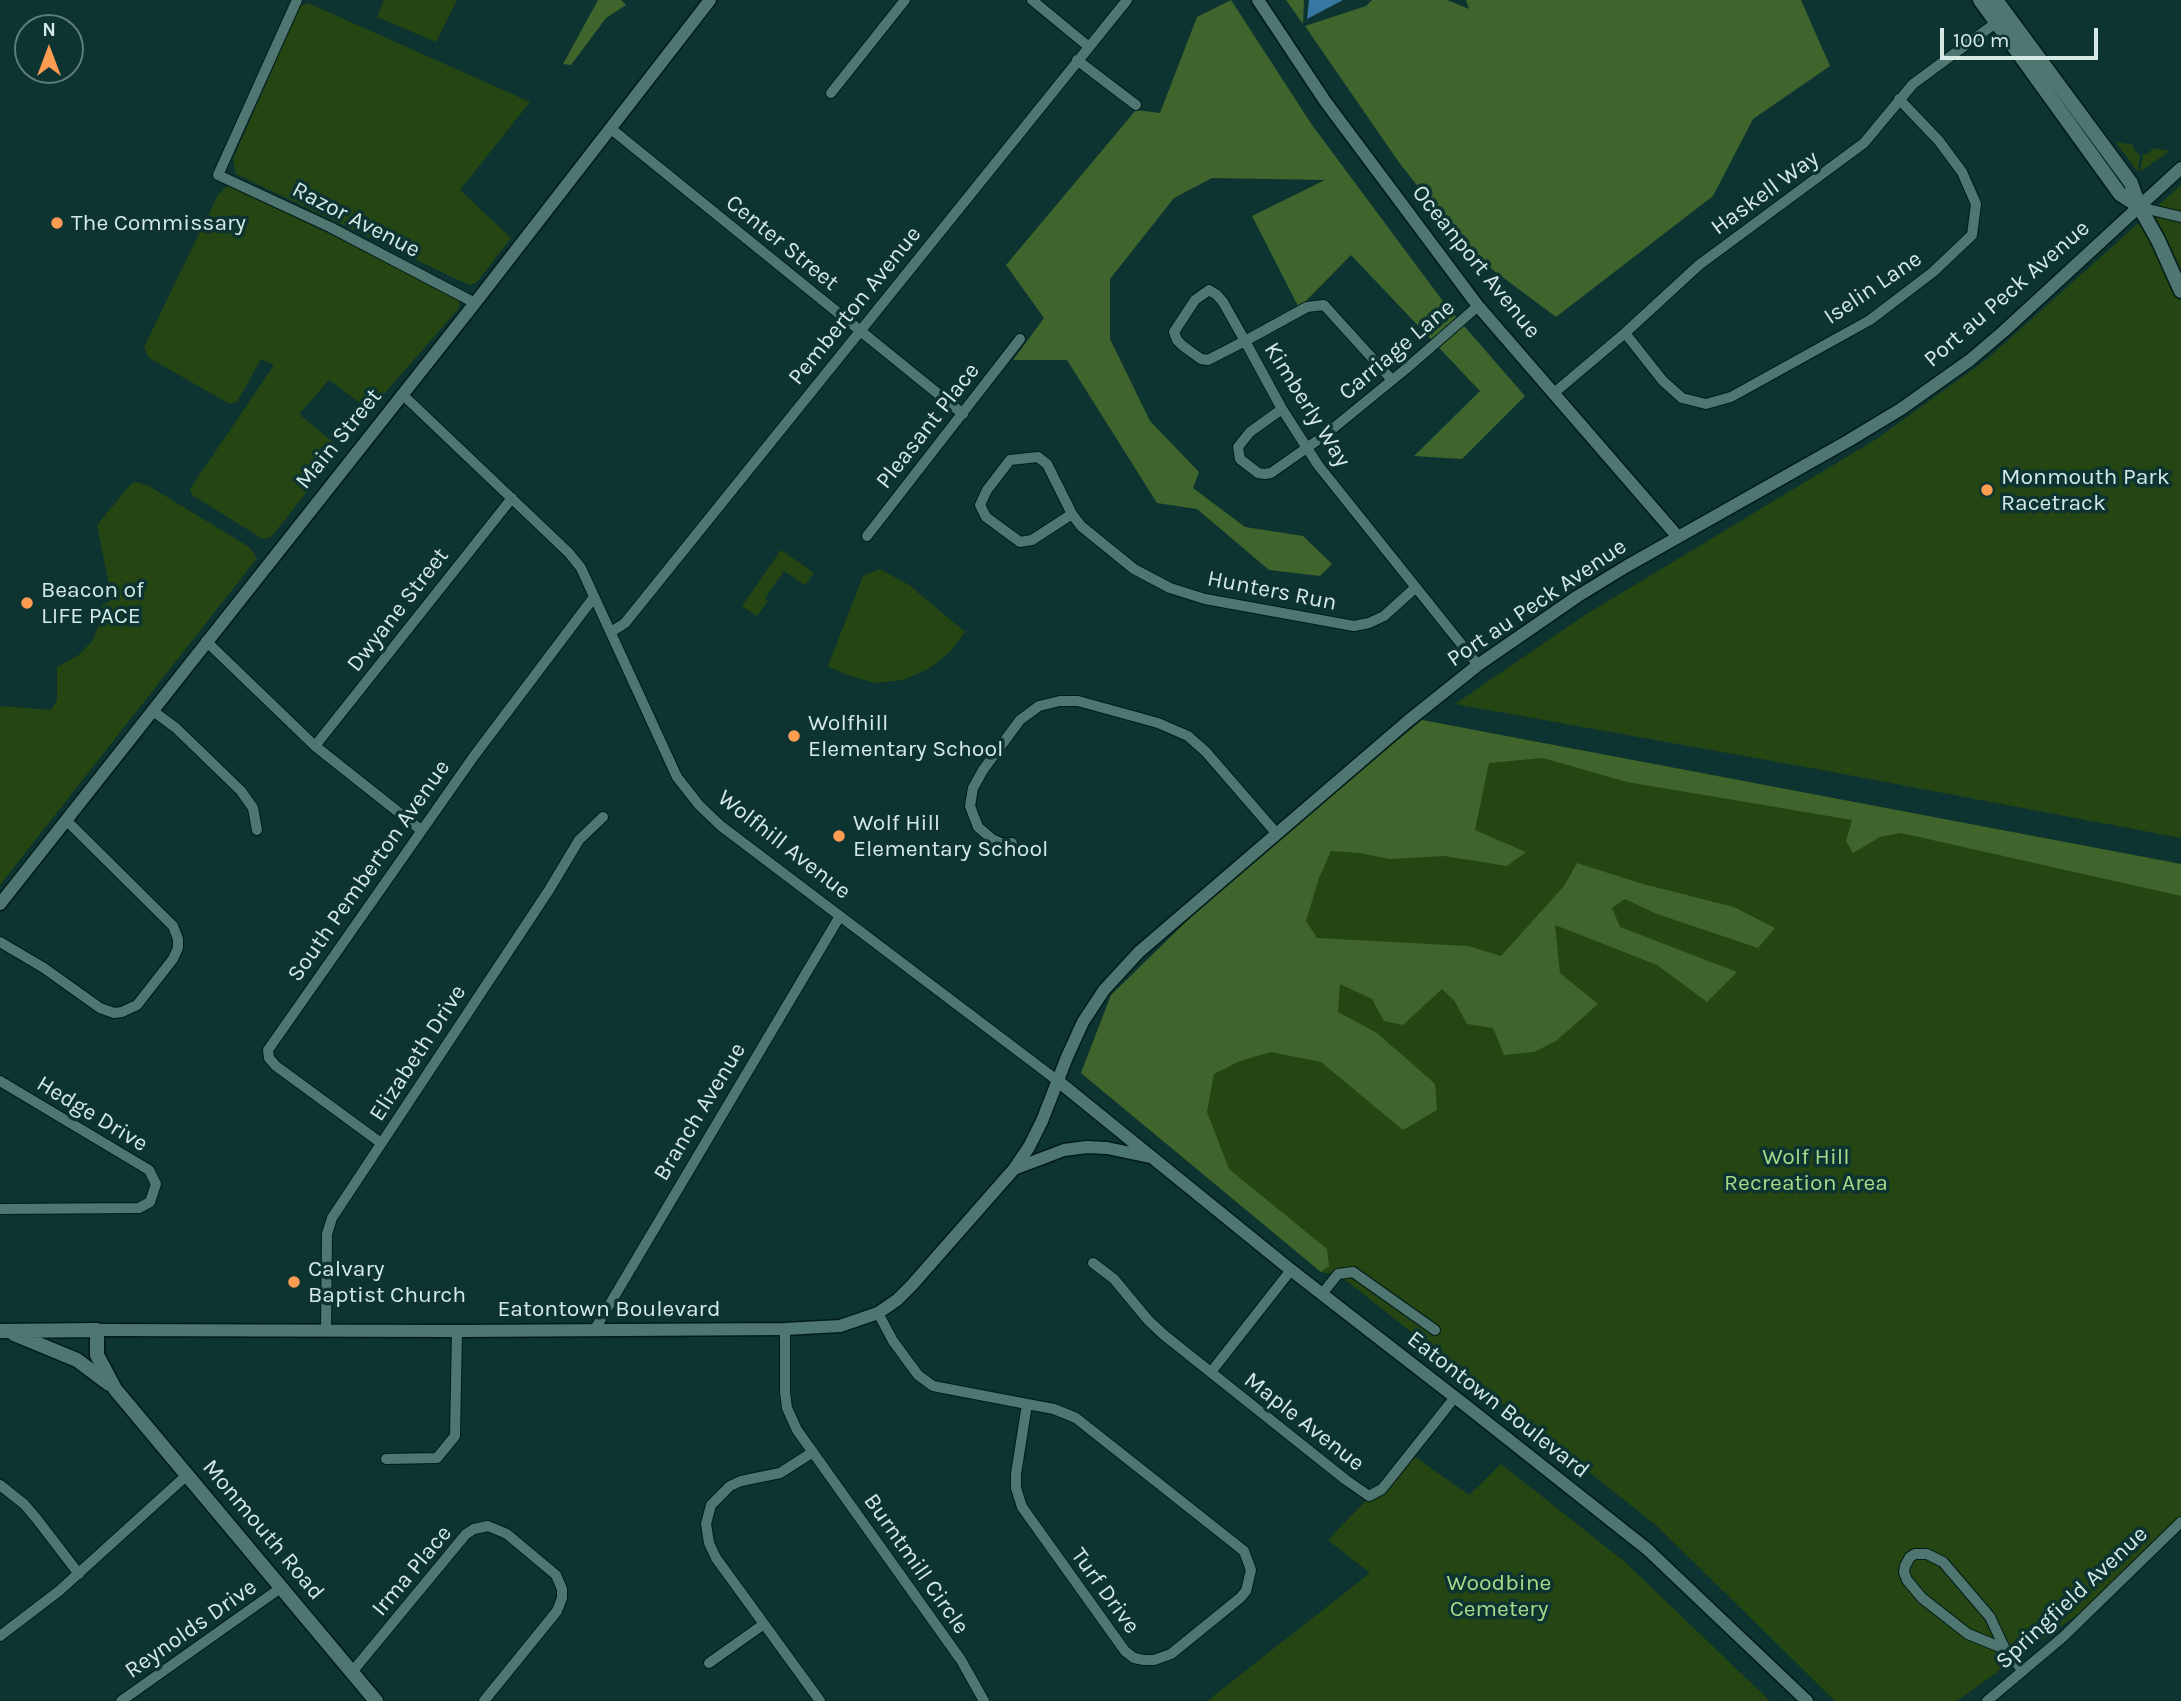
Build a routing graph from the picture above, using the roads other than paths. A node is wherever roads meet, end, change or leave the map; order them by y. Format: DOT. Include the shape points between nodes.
graph roads {
  1 [pos="297,0"];
  2 [pos="710,0"];
  3 [pos="905,0"];
  4 [pos="1032,0"];
  5 [pos="1127,0"];
  6 [pos="1258,0"];
  7 [pos="1980,0"];
  8 [pos="1996,0"];
  9 [pos="1997,22"];
  10 [pos="1089,47"];
  11 [pos="1077,60"];
  12 [pos="831,93"];
  13 [pos="1899,99"];
  14 [pos="1136,105"];
  15 [pos="610,128"];
  16 [pos="2181,167"];
  17 [pos="2138,206"];
  18 [pos="2181,217"];
  19 [pos="2181,291"];
  20 [pos="475,303"];
  21 [pos="1478,306"];
  22 [pos="860,330"];
  23 [pos="1625,333"];
  24 [pos="1020,339"];
  25 [pos="1245,341"];
  26 [pos="1392,380"];
  27 [pos="1554,393"];
  28 [pos="402,394"];
  29 [pos="1282,409"];
  30 [pos="963,414"];
  31 [pos="1307,448"];
  32 [pos="512,498"];
  33 [pos="1072,514"];
  34 [pos="867,536"];
  35 [pos="1678,537"];
  36 [pos="1415,588"];
  37 [pos="594,597"];
  38 [pos="611,632"];
  39 [pos="206,641"];
  40 [pos="1478,665"];
  41 [pos="153,711"];
  42 [pos="315,746"];
  43 [pos="603,817"];
  44 [pos="66,820"];
  45 [pos="257,830"];
  46 [pos="421,830"];
  47 [pos="1277,834"];
  48 [pos="1012,843"];
  49 [pos="0,904"];
  50 [pos="840,916"];
  51 [pos="0,942"];
  52 [pos="0,1081"];
  53 [pos="1058,1081"];
  54 [pos="381,1143"];
  55 [pos="1150,1157"];
  56 [pos="1014,1169"];
  57 [pos="0,1209"];
  58 [pos="1093,1263"];
  59 [pos="1291,1270"];
  60 [pos="1322,1294"];
  61 [pos="878,1313"];
  62 [pos="595,1329"];
  63 [pos="785,1329"];
  64 [pos="77,1330"];
  65 [pos="97,1330"];
  66 [pos="1435,1330"];
  67 [pos="3,1331"];
  68 [pos="326,1331"];
  69 [pos="457,1331"];
  70 [pos="77,1360"];
  71 [pos="1211,1372"];
  72 [pos="115,1389"];
  73 [pos="1455,1397"];
  74 [pos="1027,1404"];
  75 [pos="813,1452"];
  76 [pos="386,1458"];
  77 [pos="187,1475"];
  78 [pos="0,1485"];
  79 [pos="2181,1522"];
  80 [pos="79,1574"];
  81 [pos="282,1587"];
  82 [pos="764,1624"];
  83 [pos="0,1636"];
  84 [pos="2005,1649"];
  85 [pos="709,1663"];
  86 [pos="2023,1671"];
  87 [pos="352,1672"];
  88 [pos="121,1701"];
  89 [pos="376,1701"];
  90 [pos="484,1701"];
  91 [pos="820,1701"];
  92 [pos="984,1701"];
  93 [pos="1807,1701"];
  94 [pos="1987,1701"];
  1 -- 20 [label="street, Razor Avenue" via="218,175"];
  2 -- 15 [label="street, Main Street"];
  3 -- 12 [label="street"];
  4 -- 10 [label="street"];
  5 -- 10 [label="street, Pemberton Avenue"];
  6 -- 21 [label="street, Oceanport Avenue" via="1325,102"];
  7 -- 9 [label="main road"];
  8 -- 17 [label="main road" via="2131,183"];
  9 -- 13 [label="street, Haskell Way"];
  9 -- 17 [label="main road" via="2120,194"];
  10 -- 11 [label="street, Pemberton Avenue"];
  11 -- 14 [label="street"];
  11 -- 22 [label="street, Pemberton Avenue"];
  13 -- 23 [label="street, Haskell Way" via="1864,143 1699,265"];
  13 -- 23 [label="street, Iselin Lane" via="1947,151 1976,204 1972,235 1933,272 1870,320 1731,397 1706,404 1682,398"];
  15 -- 20 [label="street, Main Street"];
  15 -- 22 [label="street, Center Street"];
  16 -- 17 [label="street, Port au Peck Avenue"];
  17 -- 18 [label="street"];
  17 -- 19 [label="main road"];
  17 -- 35 [label="street, Port au Peck Avenue" via="2004,331 1937,385"];
  20 -- 28 [label="street, Main Street"];
  21 -- 26 [label="street, Carriage Lane"];
  21 -- 27 [label="street, Oceanport Avenue"];
  22 -- 30 [label="street, Center Street"];
  22 -- 38 [label="street, Pemberton Avenue" via="625,623"];
  23 -- 27 [label="street, Haskell Way"];
  24 -- 30 [label="street, Pleasant Place"];
  25 -- 25 [label="street" via="1208,360 1183,346 1174,332 1195,300 1212,290"];
  25 -- 26 [label="street, Kimberly Way" via="1296,313 1324,305"];
  25 -- 29 [label="street, Kimberly Way"];
  26 -- 31 [label="street, Carriage Lane"];
  27 -- 35 [label="street, Oceanport Avenue"];
  28 -- 32 [label="street, Wolfhill Avenue"];
  28 -- 39 [label="street, Main Street"];
  29 -- 31 [label="street, Kimberly Way"];
  29 -- 31 [label="street, Carriage Lane" via="1245,437 1238,447 1240,459 1265,474"];
  30 -- 34 [label="street, Pleasant Place"];
  31 -- 36 [label="street, Kimberly Way"];
  32 -- 37 [label="street, Wolfhill Avenue" via="575,560"];
  32 -- 42 [label="street, Dwyane Street"];
  33 -- 33 [label="street" via="1047,464 1038,457 1010,460 980,505 986,517 1026,543"];
  33 -- 36 [label="street, Hunters Run" via="1118,558 1189,595 1348,626 1384,616"];
  35 -- 40 [label="street, Port au Peck Avenue" via="1578,596"];
  36 -- 40 [label="street, Kimberly Way"];
  37 -- 38 [label="street, Wolfhill Avenue"];
  37 -- 46 [label="street, South Pemberton Avenue"];
  38 -- 50 [label="street, Wolfhill Avenue" via="684,788 721,825"];
  39 -- 41 [label="street, Main Street"];
  39 -- 42 [label="street"];
  40 -- 47 [label="street, Port au Peck Avenue"];
  41 -- 44 [label="street, Main Street"];
  41 -- 45 [label="street" via="241,792 253,808"];
  42 -- 46 [label="street"];
  43 -- 54 [label="street, Elizabeth Drive" via="579,840"];
  44 -- 49 [label="street, Main Street"];
  44 -- 51 [label="street" via="173,926 178,939 173,959 137,1005 114,1013"];
  46 -- 54 [label="street, South Pemberton Avenue" via="268,1053 276,1066"];
  47 -- 48 [label="street" via="1188,736 1078,701 1060,701 1039,706 1020,720 974,788 970,806 978,827 992,839"];
  47 -- 53 [label="street, Port au Peck Avenue" via="1116,976 1083,1022"];
  50 -- 53 [label="street, Wolfhill Avenue"];
  50 -- 62 [label="street, Branch Avenue"];
  52 -- 57 [label="street, Hedge Drive" via="149,1170 156,1184 150,1202 139,1208"];
  53 -- 55 [label="street, Wolfhill Avenue"];
  53 -- 56 [label="street, Port au Peck Avenue" via="1042,1121"];
  54 -- 68 [label="street, Elizabeth Drive" via="328,1227"];
  55 -- 56 [label="street" via="1087,1147 1064,1150"];
  55 -- 59 [label="street, Eatontown Boulevard"];
  56 -- 61 [label="street, Eatontown Boulevard" via="912,1285"];
  58 -- 71 [label="street" via="1114,1279 1148,1320"];
  59 -- 60 [label="street, Eatontown Boulevard"];
  59 -- 71 [label="street"];
  60 -- 66 [label="street" via="1338,1274 1353,1272"];
  60 -- 73 [label="street, Eatontown Boulevard"];
  61 -- 63 [label="street, Eatontown Boulevard" via="840,1326"];
  61 -- 74 [label="street, Turf Drive" via="918,1376 933,1386"];
  62 -- 63 [label="street, Eatontown Boulevard"];
  62 -- 69 [label="street, Eatontown Boulevard"];
  63 -- 75 [label="street, Burntmill Circle" via="787,1408"];
  64 -- 65 [label="main road"];
  64 -- 67 [label="main road"];
  64 -- 70 [label="main road"];
  65 -- 68 [label="street, Eatontown Boulevard"];
  65 -- 72 [label="main road, Monmouth Road" via="97,1355"];
  67 -- 70 [label="main road, Monmouth Road"];
  68 -- 69 [label="street, Eatontown Boulevard"];
  69 -- 76 [label="street" via="455,1436 438,1458"];
  70 -- 72 [label="main road, Monmouth Road"];
  71 -- 73 [label="street, Maple Avenue" via="1369,1496 1382,1489"];
  72 -- 77 [label="main road, Monmouth Road"];
  73 -- 93 [label="street, Eatontown Boulevard" via="1647,1549"];
  74 -- 74 [label="street, Turf Drive" via="1016,1474 1021,1507 1125,1651 1144,1660 1171,1654 1246,1591 1251,1570 1244,1551 1076,1418"];
  75 -- 82 [label="street" via="780,1473 730,1486 715,1499 708,1514 713,1552"];
  75 -- 92 [label="street, Burntmill Circle" via="961,1660"];
  77 -- 80 [label="street"];
  77 -- 81 [label="main road, Monmouth Road"];
  78 -- 80 [label="street" via="24,1504"];
  79 -- 86 [label="street, Springfield Avenue"];
  80 -- 83 [label="street"];
  81 -- 87 [label="main road, Monmouth Road"];
  81 -- 88 [label="street, Reynolds Drive"];
  82 -- 85 [label="street"];
  82 -- 91 [label="street"];
  84 -- 84 [label="street" via="1990,1617 1943,1562 1927,1554 1910,1557 1904,1572 1922,1598 1968,1634"];
  84 -- 86 [label="street"];
  86 -- 94 [label="street, Springfield Avenue"];
  87 -- 89 [label="main road, Monmouth Road"];
  87 -- 90 [label="street, Irma Place" via="466,1534 488,1526 507,1534 556,1575 562,1598 557,1611"];
}
